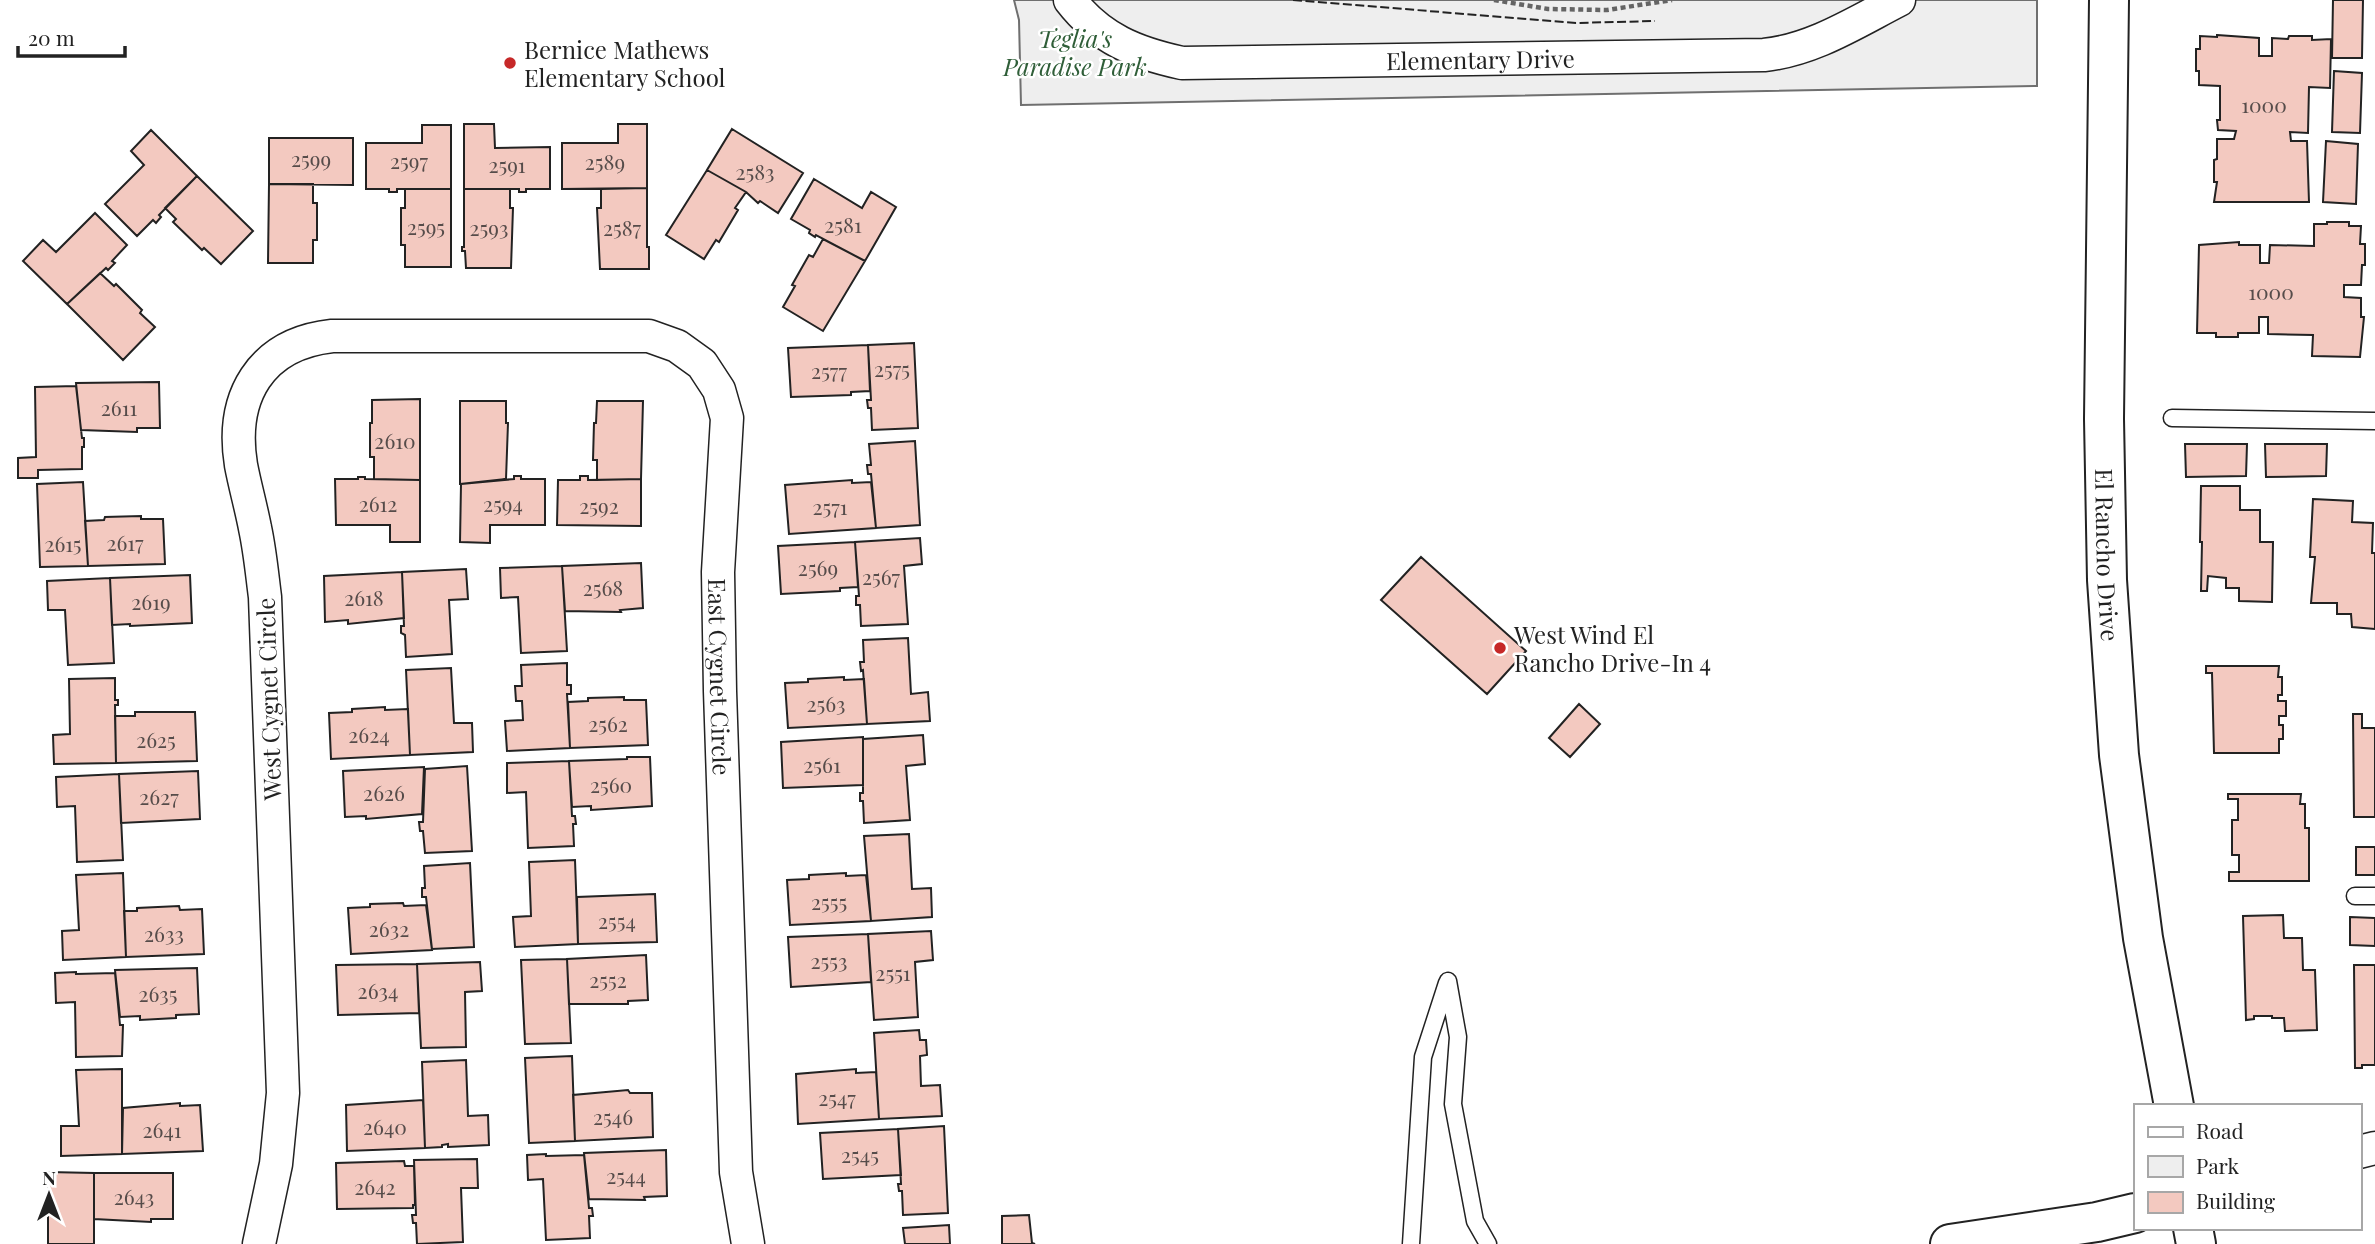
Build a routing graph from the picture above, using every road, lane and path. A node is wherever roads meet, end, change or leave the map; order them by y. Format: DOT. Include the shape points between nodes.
graph roads {
  1 [pos="1070,0"];
  2 [pos="1493,0"];
  3 [pos="1672,0"];
  4 [pos="1899,0"];
  5 [pos="2109,0"];
  6 [pos="460,336"];
  7 [pos="2172,418"];
  8 [pos="2375,421"];
  9 [pos="2355,896"];
  10 [pos="2375,896"];
  11 [pos="2174,1104"];
  12 [pos="2134,1213"];
  13 [pos="259,1244"];
  14 [pos="748,1244"];
  15 [pos="1411,1244"];
  16 [pos="1488,1244"];
  17 [pos="1950,1244"];
  1 -- 4 [label="street, Elementary Drive" via="1106,35 1145,55 1182,63 1784,53 1804,48"];
  2 -- 3 [label="path" via="1548,9 1607,10"];
  5 -- 11 [label="main road, El Rancho Drive" via="2104,419 2107,580 2119,755 2143,938"];
  6 -- 13 [label="street, West Cygnet Circle" via="311,338 283,350 261,368 247,391 239,419 241,463 265,597 283,1093 276,1164"];
  6 -- 14 [label="street, East Cygnet Circle" via="649,336 677,346 702,364 719,390 727,418 718,572 735,1158"];
  7 -- 8 [label="lane"];
  9 -- 10 [label="lane"];
  12 -- 17 [label="main road"];
  15 -- 16 [label="lane" via="1423,1057 1448,981 1458,1037 1453,1104 1475,1221"];
}
